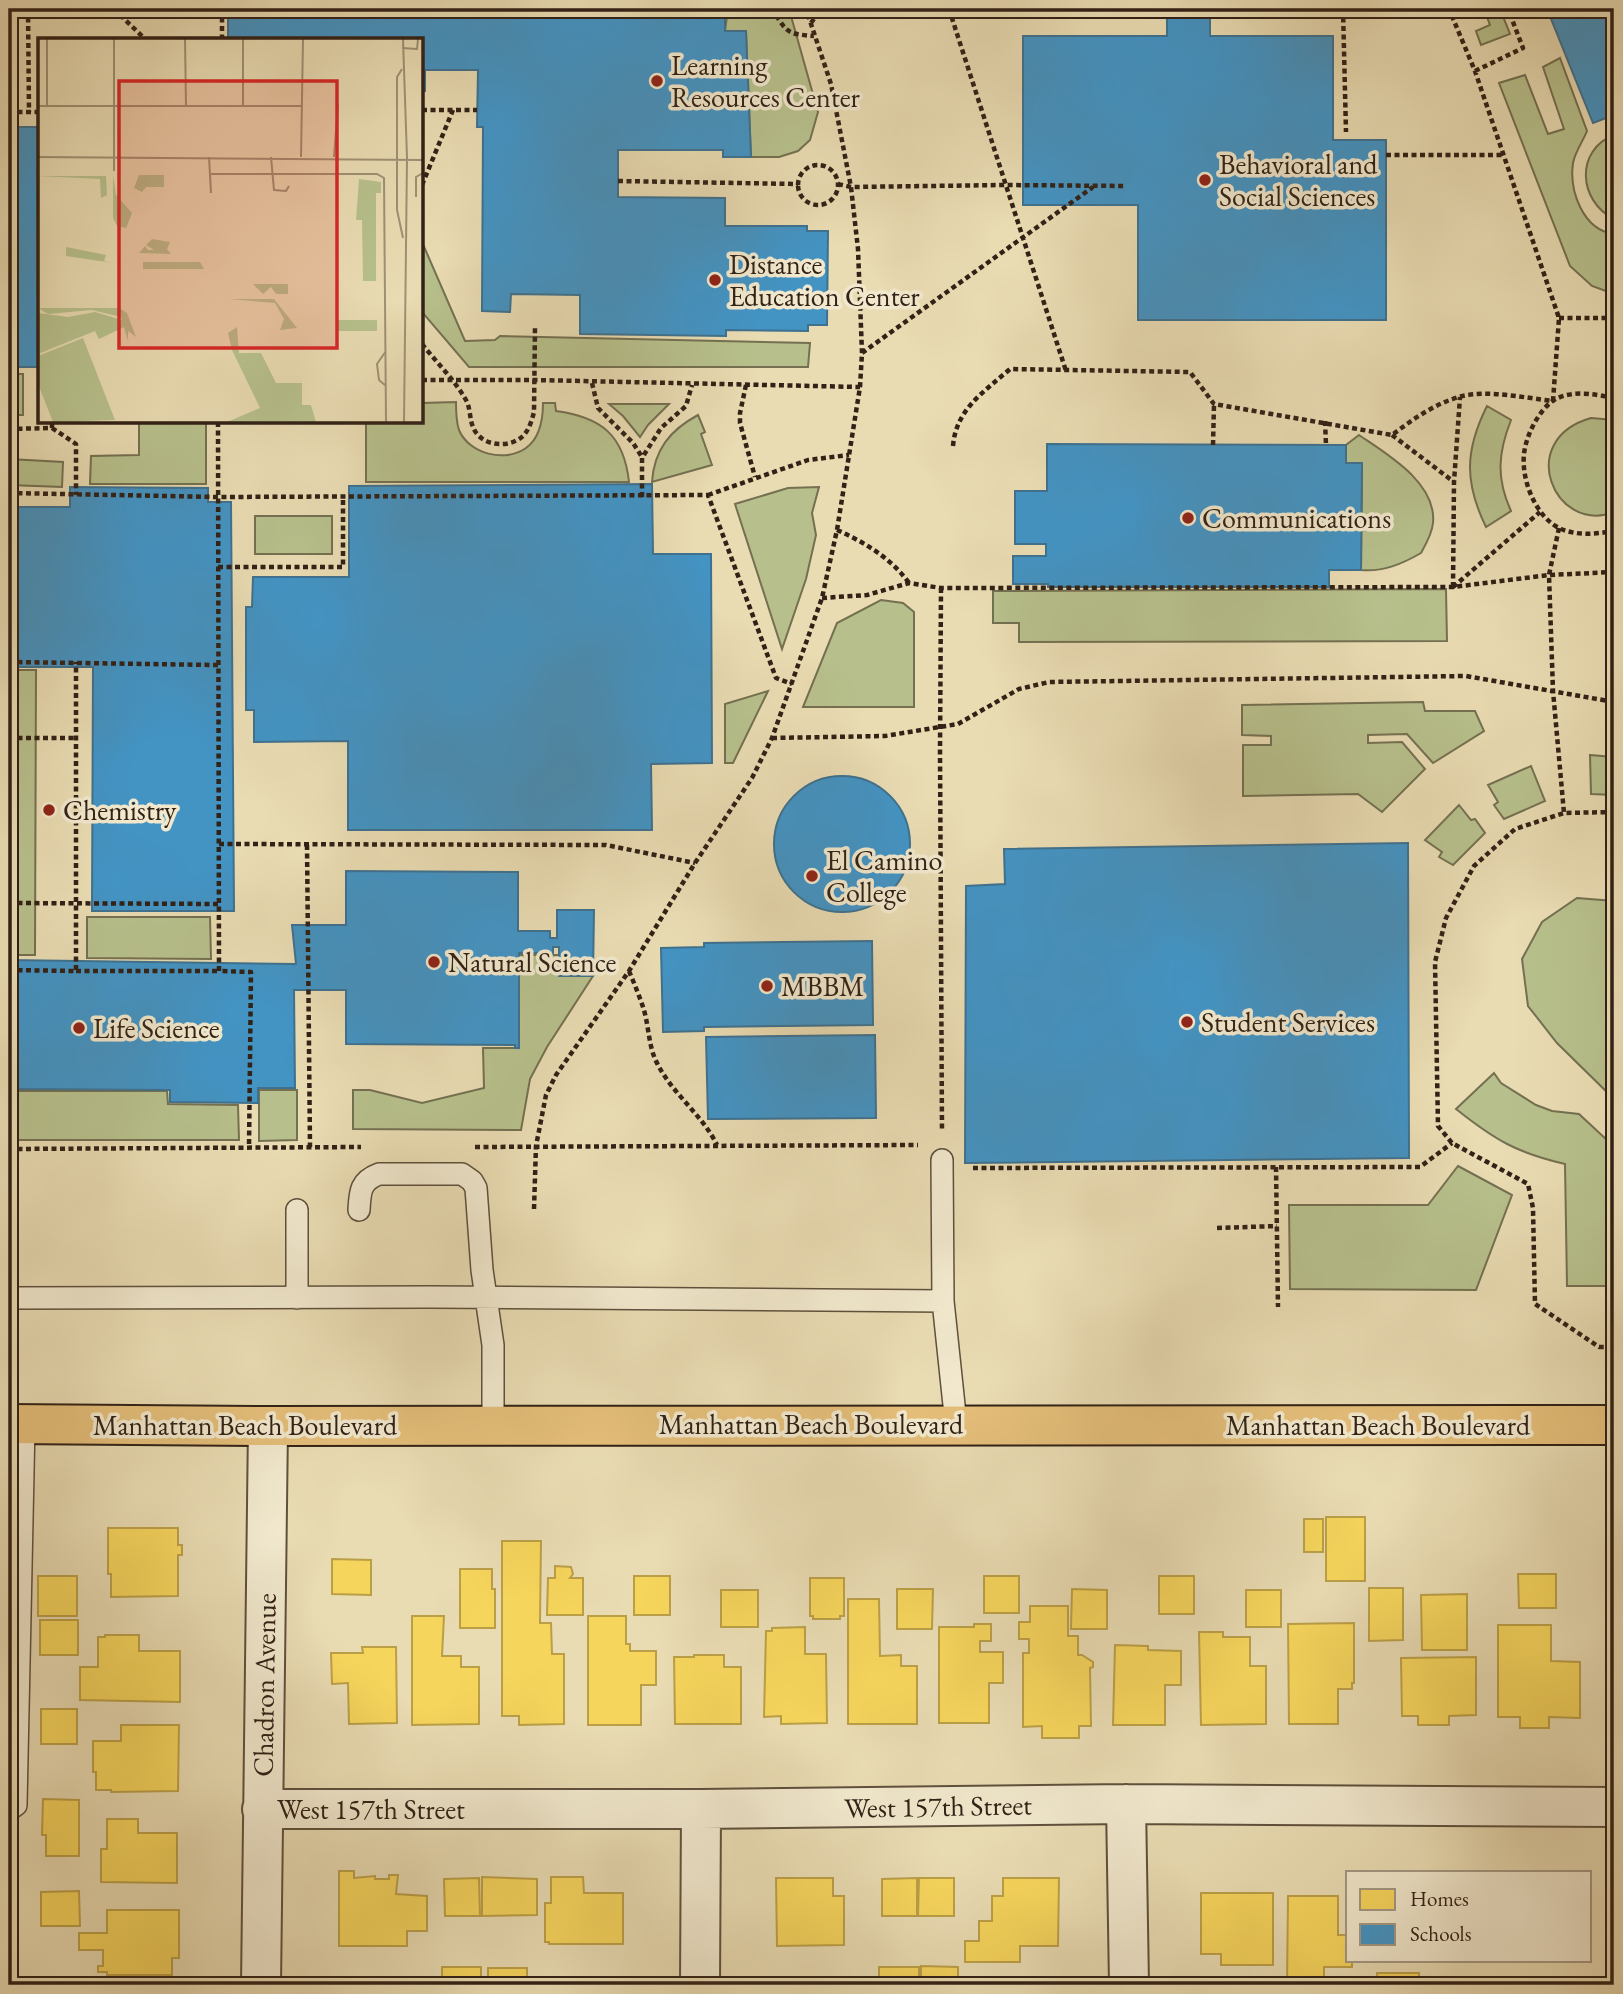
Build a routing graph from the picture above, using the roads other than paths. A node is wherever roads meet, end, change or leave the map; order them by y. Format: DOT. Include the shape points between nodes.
graph roads {
  1 [pos="942,1160"];
  2 [pos="297,1210"];
  3 [pos="359,1210"];
  4 [pos="9,1298"];
  5 [pos="298,1298"];
  6 [pos="487,1298"];
  7 [pos="943,1301"];
  8 [pos="16,1424"];
  9 [pos="493,1424"];
  10 [pos="956,1424"];
  11 [pos="1614,1425"];
  12 [pos="268,1426"];
  13 [pos="1126,1804"];
  14 [pos="1614,1807"];
  15 [pos="262,1809"];
  16 [pos="701,1809"];
  17 [pos="9,1810"];
  18 [pos="261,1985"];
  19 [pos="700,1985"];
  20 [pos="1129,1985"];
  1 -- 7 [label="lane"];
  2 -- 5 [label="lane"];
  3 -- 6 [label="lane" via="361,1186 379,1174 462,1174 476,1188"];
  4 -- 5 [label="lane"];
  5 -- 6 [label="lane"];
  6 -- 7 [label="lane"];
  6 -- 9 [label="lane" via="493,1345"];
  7 -- 10 [label="lane"];
  8 -- 12 [label="main road, Manhattan Beach Boulevard"];
  8 -- 17 [label="lane" via="16,1805"];
  9 -- 10 [label="main road, Manhattan Beach Boulevard"];
  9 -- 12 [label="main road, Manhattan Beach Boulevard"];
  10 -- 11 [label="main road, Manhattan Beach Boulevard"];
  12 -- 15 [label="street, Chadron Avenue"];
  13 -- 14 [label="street, West 157th Street"];
  13 -- 16 [label="street, West 157th Street"];
  13 -- 20 [label="street"];
  15 -- 16 [label="street, West 157th Street"];
  15 -- 18 [label="street, Chadron Avenue"];
  16 -- 19 [label="street"];
}
